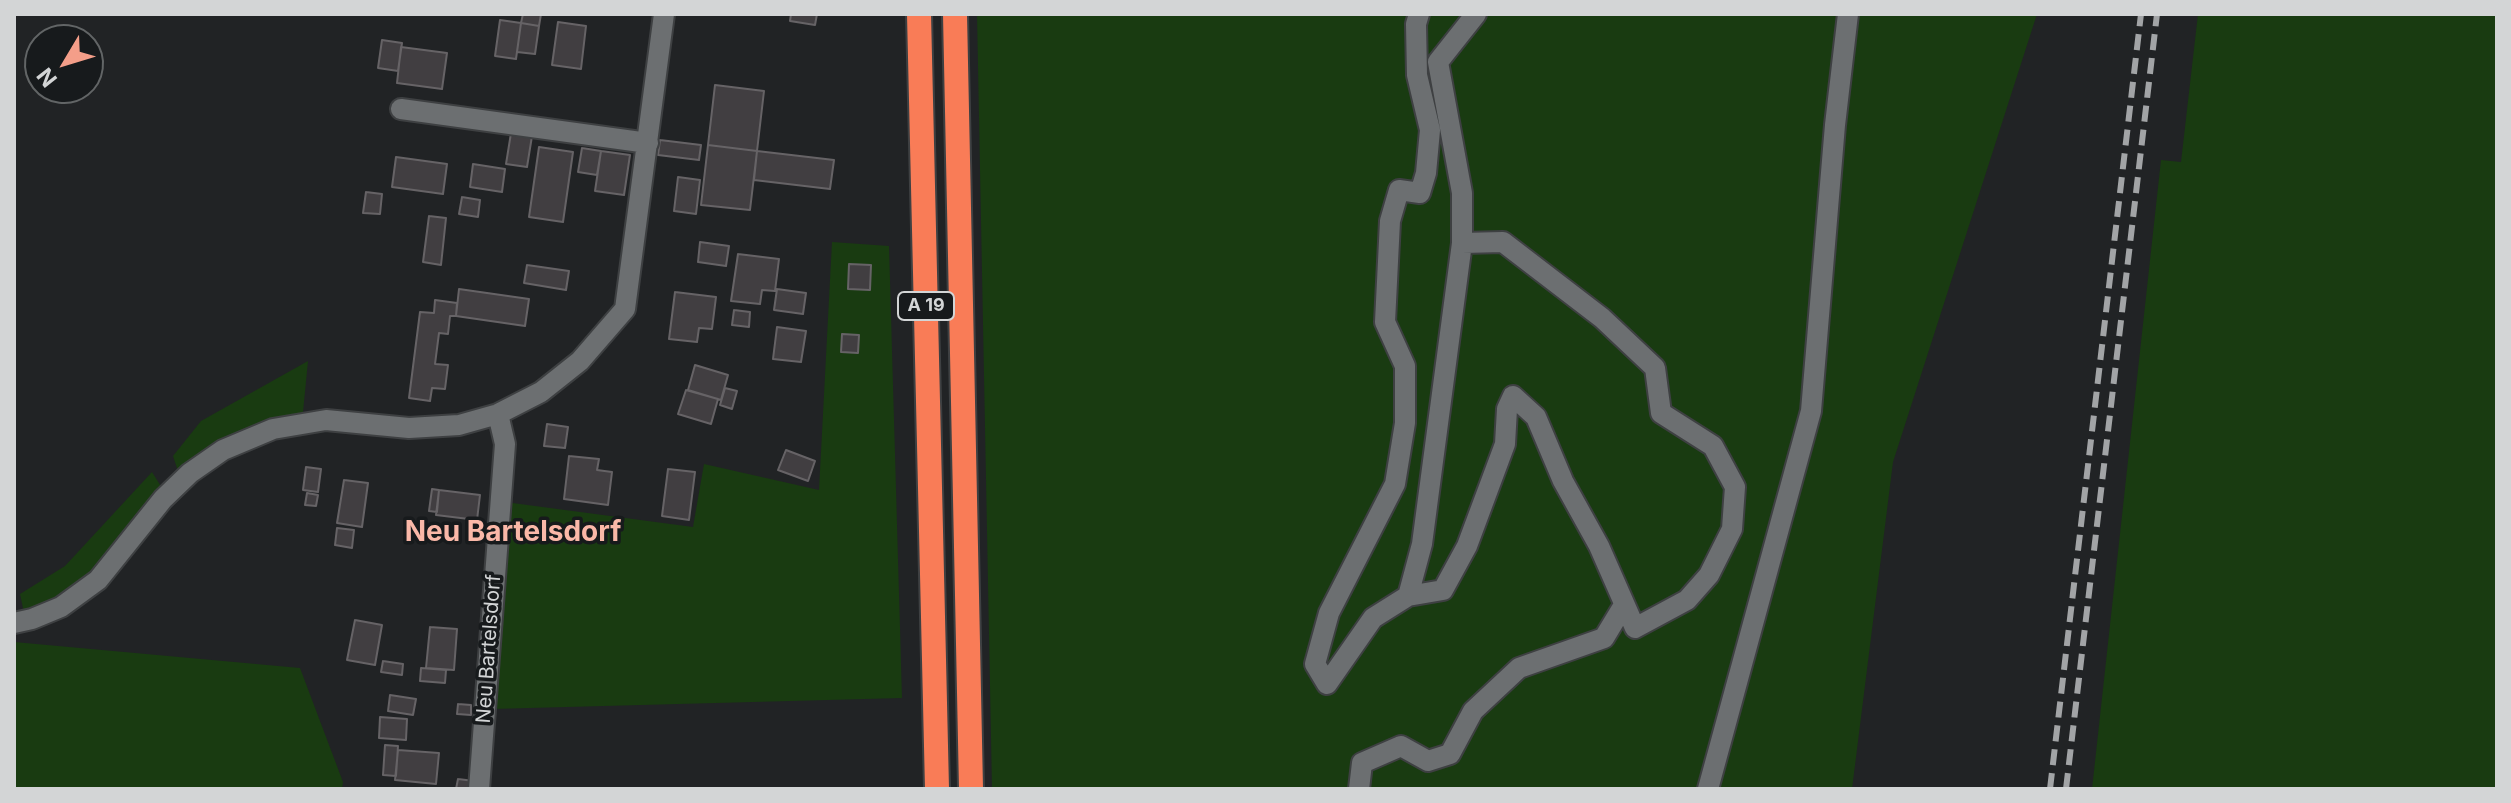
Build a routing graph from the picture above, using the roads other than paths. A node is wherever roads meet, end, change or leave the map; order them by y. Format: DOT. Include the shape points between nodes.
graph roads {
  1 [pos="664,14"];
  2 [pos="919,14"];
  3 [pos="1419,14"];
  4 [pos="1476,14"];
  5 [pos="1848,14"];
  6 [pos="956,18"];
  7 [pos="401,109"];
  8 [pos="648,143"];
  9 [pos="1462,243"];
  10 [pos="498,414"];
  11 [pos="1408,596"];
  12 [pos="1624,605"];
  13 [pos="14,623"];
  14 [pos="479,789"];
  15 [pos="937,789"];
  16 [pos="971,789"];
  17 [pos="1359,789"];
  18 [pos="1708,789"];
  1 -- 8 [label="street"];
  2 -- 15 [label="highway, A 19"];
  3 -- 11 [label="street" via="1417,75 1430,130 1426,173 1420,193 1399,190 1390,221 1385,322 1405,366 1405,423 1395,484 1329,613 1315,664 1327,684 1373,618"];
  4 -- 9 [label="street" via="1438,62 1462,193"];
  5 -- 18 [label="street" via="1811,411"];
  6 -- 16 [label="highway, A 19"];
  7 -- 8 [label="street"];
  8 -- 10 [label="street" via="625,309 571,369"];
  9 -- 11 [label="street" via="1422,544"];
  9 -- 12 [label="street" via="1503,242 1602,318 1655,368 1661,413 1713,446 1735,487 1732,529 1709,575 1687,600 1635,628"];
  10 -- 13 [label="street" via="459,425 409,428 326,420 273,429 223,450 163,499 98,580 61,607"];
  10 -- 14 [label="street, Neu Bartelsdorf" via="505,444"];
  11 -- 12 [label="street" via="1443,590 1467,546 1505,444 1513,396 1536,417"];
  12 -- 17 [label="street" via="1604,638 1519,668 1473,711 1450,754 1428,761 1401,746 1362,763"];
}
